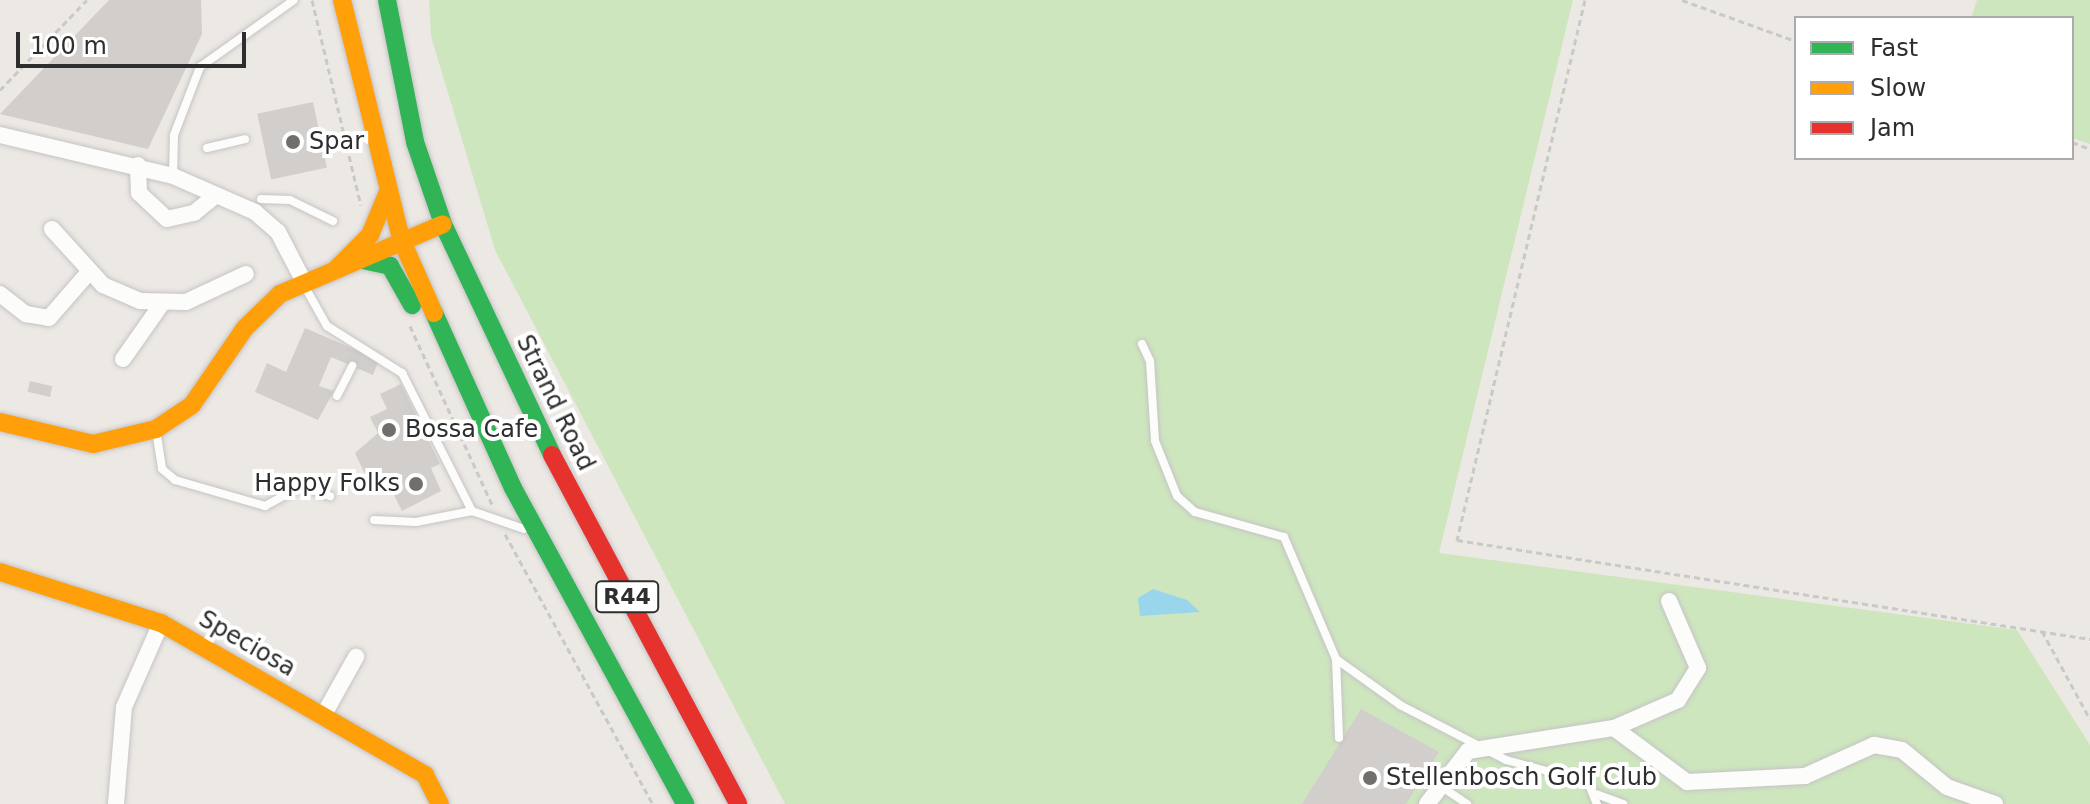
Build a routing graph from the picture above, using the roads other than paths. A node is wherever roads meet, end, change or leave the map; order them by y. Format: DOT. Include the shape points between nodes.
graph roads {
  1 [pos="342,0"];
  2 [pos="387,0"];
  3 [pos="293,3"];
  4 [pos="0,135"];
  5 [pos="245,139"];
  6 [pos="207,148"];
  7 [pos="138,165"];
  8 [pos="173,176"];
  9 [pos="388,192"];
  10 [pos="216,195"];
  11 [pos="261,199"];
  12 [pos="333,221"];
  13 [pos="443,224"];
  14 [pos="52,229"];
  15 [pos="401,239"];
  16 [pos="358,259"];
  17 [pos="337,268"];
  18 [pos="89,272"];
  19 [pos="246,274"];
  20 [pos="304,282"];
  21 [pos="0,294"];
  22 [pos="161,305"];
  23 [pos="1142,344"];
  24 [pos="123,359"];
  25 [pos="352,366"];
  26 [pos="468,386"];
  27 [pos="337,396"];
  28 [pos="0,422"];
  29 [pos="156,429"];
  30 [pos="330,496"];
  31 [pos="472,511"];
  32 [pos="374,520"];
  33 [pos="552,558"];
  34 [pos="0,572"];
  35 [pos="1669,601"];
  36 [pos="161,623"];
  37 [pos="356,657"];
  38 [pos="1336,659"];
  39 [pos="323,716"];
  40 [pos="1614,728"];
  41 [pos="1339,738"];
  42 [pos="1485,745"];
  43 [pos="1439,785"];
  44 [pos="1597,799"];
  45 [pos="116,804"];
  46 [pos="440,804"];
  47 [pos="685,804"];
  48 [pos="738,804"];
  49 [pos="1427,804"];
  50 [pos="1467,804"];
  51 [pos="1623,804"];
  52 [pos="1995,804"];
  1 -- 9 [label="main road, R44"];
  2 -- 13 [label="main road, Strand Road / R44" via="415,142"];
  3 -- 8 [label="lane" via="200,67 174,135"];
  4 -- 7 [label="street"];
  5 -- 6 [label="lane"];
  7 -- 8 [label="street"];
  7 -- 10 [label="street" via="139,193 167,219 194,213"];
  8 -- 10 [label="street"];
  9 -- 15 [label="main road, R44"];
  9 -- 17 [label="main road" via="370,235"];
  10 -- 20 [label="street" via="267,219"];
  11 -- 12 [label="lane" via="290,200"];
  13 -- 15 [label="main road"];
  13 -- 48 [label="main road, Strand Road / R44" via="559,470"];
  14 -- 18 [label="street"];
  15 -- 16 [label="main road"];
  15 -- 26 [label="main road, R44"];
  16 -- 17 [label="main road"];
  16 -- 26 [label="main road" via="381,260 397,274 438,359"];
  17 -- 20 [label="main road"];
  18 -- 21 [label="street" via="49,318 26,314"];
  18 -- 22 [label="street" via="122,295"];
  19 -- 22 [label="street" via="202,298"];
  20 -- 29 [label="main road" via="263,308 192,405"];
  20 -- 31 [label="lane" via="315,315 414,390"];
  22 -- 24 [label="street"];
  23 -- 38 [label="lane" via="1155,441 1177,496 1195,512 1284,537"];
  25 -- 27 [label="lane"];
  26 -- 33 [label="main road, R44"];
  28 -- 29 [label="main road" via="93,444"];
  29 -- 30 [label="lane" via="162,469 175,480 265,506 302,486"];
  31 -- 32 [label="lane" via="416,522"];
  31 -- 33 [label="lane" via="518,524"];
  33 -- 47 [label="main road, R44"];
  34 -- 36 [label="main road, Speciosa"];
  35 -- 40 [label="street" via="1696,659 1694,680 1659,712"];
  36 -- 39 [label="main road, Speciosa"];
  36 -- 45 [label="street" via="124,707"];
  37 -- 39 [label="street"];
  38 -- 41 [label="lane"];
  38 -- 42 [label="lane" via="1410,711"];
  39 -- 46 [label="main road, Speciosa" via="425,775"];
  40 -- 42 [label="street"];
  40 -- 52 [label="street" via="1687,782 1805,776 1874,745 1902,750 1947,787"];
  42 -- 43 [label="street" via="1455,760"];
  42 -- 44 [label="lane" via="1518,766 1579,777"];
  43 -- 49 [label="street"];
  43 -- 50 [label="lane"];
  44 -- 51 [label="lane"];
}
